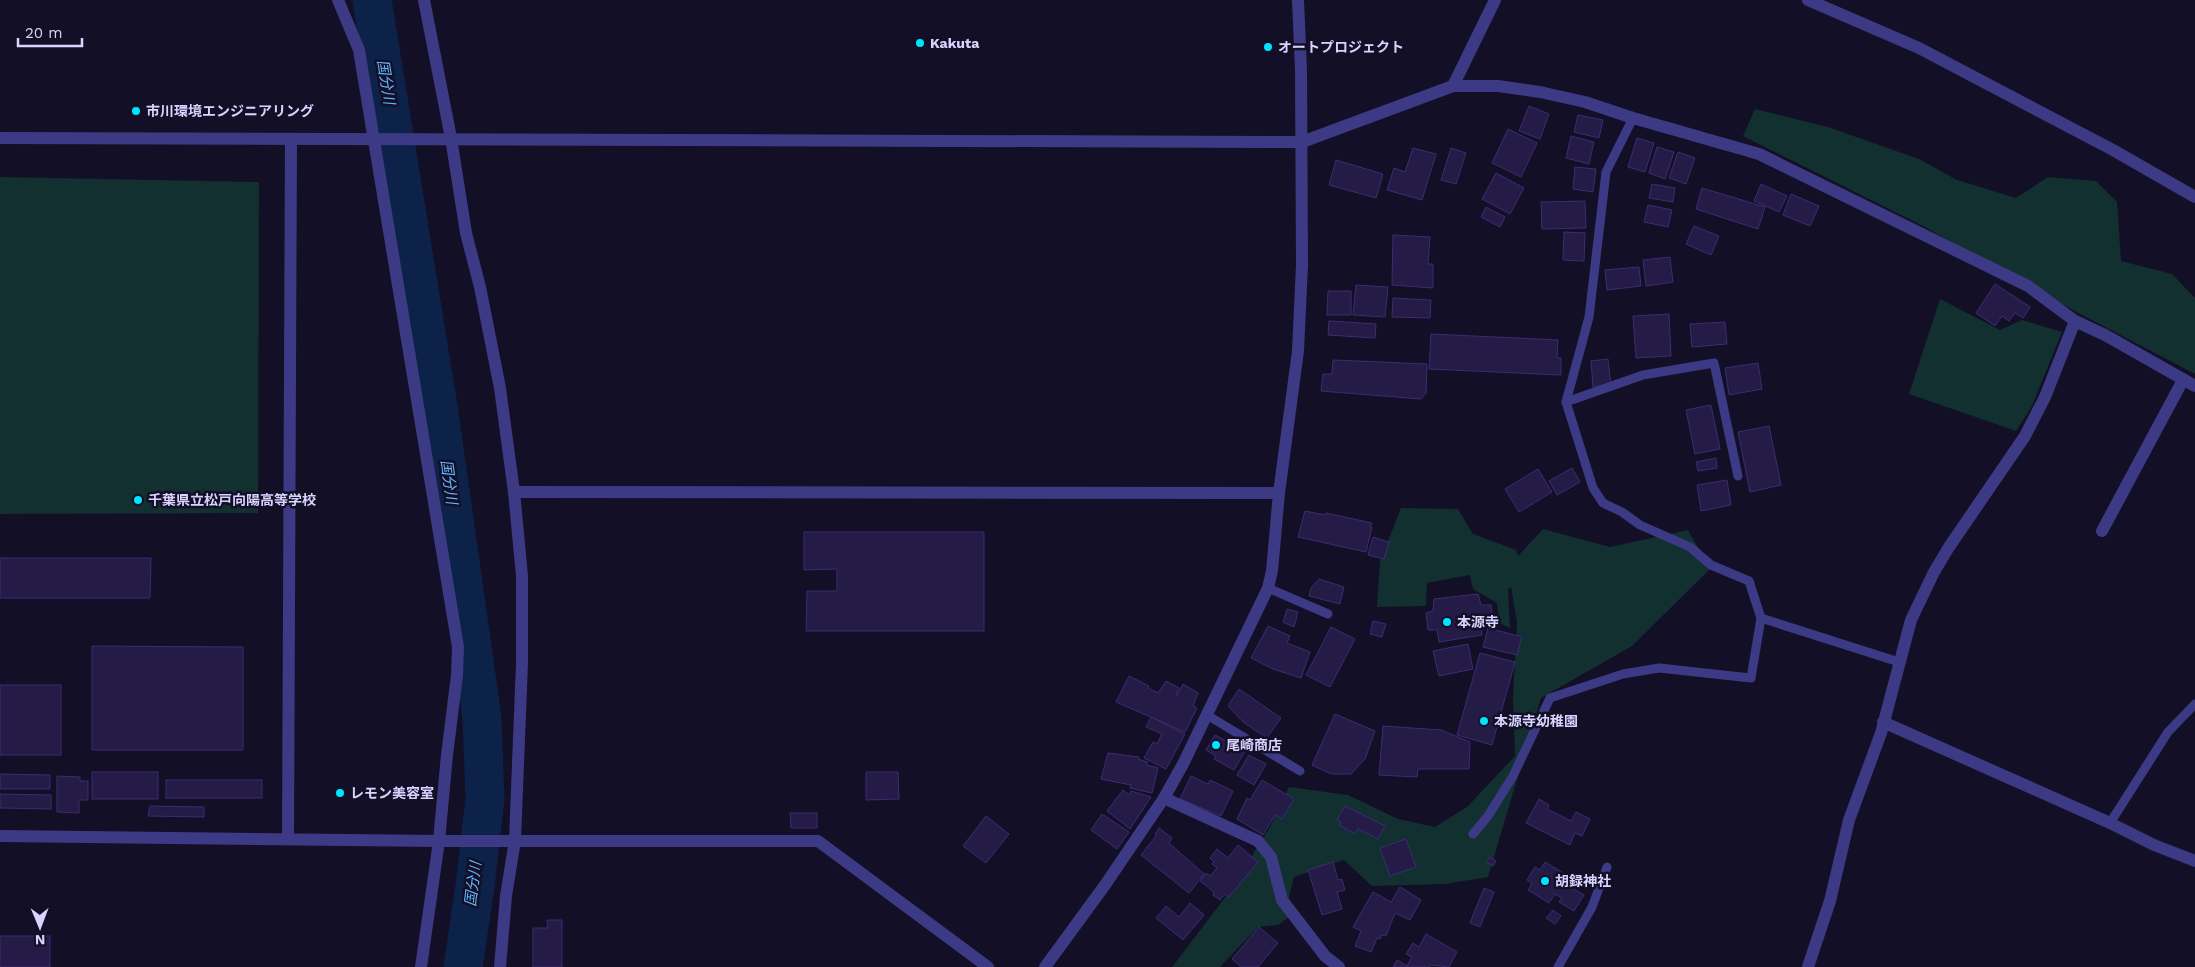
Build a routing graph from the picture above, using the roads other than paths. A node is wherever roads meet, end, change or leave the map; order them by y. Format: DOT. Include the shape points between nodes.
graph roads {
  1 [pos="338,0"];
  2 [pos="424,0"];
  3 [pos="1298,0"];
  4 [pos="1495,0"];
  5 [pos="1808,0"];
  6 [pos="1453,86"];
  7 [pos="1634,118"];
  8 [pos="0,138"];
  9 [pos="373,138"];
  10 [pos="451,138"];
  11 [pos="291,139"];
  12 [pos="1302,142"];
  13 [pos="2195,198"];
  14 [pos="2075,321"];
  15 [pos="2183,380"];
  16 [pos="2195,386"];
  17 [pos="1566,402"];
  18 [pos="1738,476"];
  19 [pos="514,492"];
  20 [pos="1279,493"];
  21 [pos="2102,531"];
  22 [pos="1268,588"];
  23 [pos="1328,614"];
  24 [pos="1761,618"];
  25 [pos="1900,662"];
  26 [pos="2195,704"];
  27 [pos="1207,715"];
  28 [pos="1883,722"];
  29 [pos="1300,771"];
  30 [pos="1164,798"];
  31 [pos="2110,823"];
  32 [pos="1473,834"];
  33 [pos="0,836"];
  34 [pos="288,838"];
  35 [pos="515,840"];
  36 [pos="439,841"];
  37 [pos="2195,861"];
  38 [pos="1607,867"];
  39 [pos="421,967"];
  40 [pos="500,967"];
  41 [pos="988,967"];
  42 [pos="1045,967"];
  43 [pos="1340,967"];
  44 [pos="1558,967"];
  45 [pos="1808,967"];
  1 -- 9 [label="street" via="359,50"];
  2 -- 10 [label="street"];
  3 -- 12 [label="street"];
  4 -- 6 [label="street"];
  5 -- 13 [label="street" via="1926,52 2113,150"];
  6 -- 7 [label="street" via="1498,86 1540,92"];
  6 -- 12 [label="street"];
  7 -- 14 [label="street" via="1759,154 2028,286"];
  7 -- 17 [label="lane" via="1606,172 1589,317"];
  8 -- 11 [label="street"];
  9 -- 10 [label="street"];
  9 -- 11 [label="street"];
  9 -- 36 [label="street" via="458,647 458,675"];
  10 -- 12 [label="street"];
  10 -- 19 [label="street" via="466,233 500,388"];
  11 -- 34 [label="street"];
  12 -- 20 [label="street" via="1298,351"];
  14 -- 15 [label="street"];
  14 -- 25 [label="street" via="2045,397 2025,436 1934,572 1911,620"];
  15 -- 16 [label="street"];
  15 -- 21 [label="street"];
  17 -- 18 [label="lane" via="1643,375 1714,363"];
  17 -- 24 [label="lane" via="1593,488 1603,503 1640,525 1690,547 1711,565 1749,581"];
  19 -- 20 [label="street"];
  19 -- 35 [label="street" via="522,576 520,751"];
  20 -- 22 [label="street"];
  22 -- 23 [label="lane"];
  22 -- 27 [label="street"];
  24 -- 25 [label="lane"];
  24 -- 32 [label="lane" via="1751,678 1659,668 1623,674 1550,698 1513,776"];
  25 -- 28 [label="street"];
  26 -- 31 [label="lane" via="2168,732"];
  27 -- 29 [label="lane"];
  27 -- 30 [label="street"];
  28 -- 31 [label="street"];
  28 -- 45 [label="street" via="1849,820 1830,902"];
  30 -- 42 [label="street"];
  30 -- 43 [label="street" via="1258,842 1271,857 1282,900 1325,956"];
  31 -- 37 [label="street"];
  33 -- 34 [label="street"];
  34 -- 36 [label="street"];
  35 -- 36 [label="street"];
  35 -- 40 [label="street"];
  35 -- 41 [label="street" via="818,841"];
  36 -- 39 [label="street"];
  38 -- 44 [label="lane" via="1592,907"];
}
